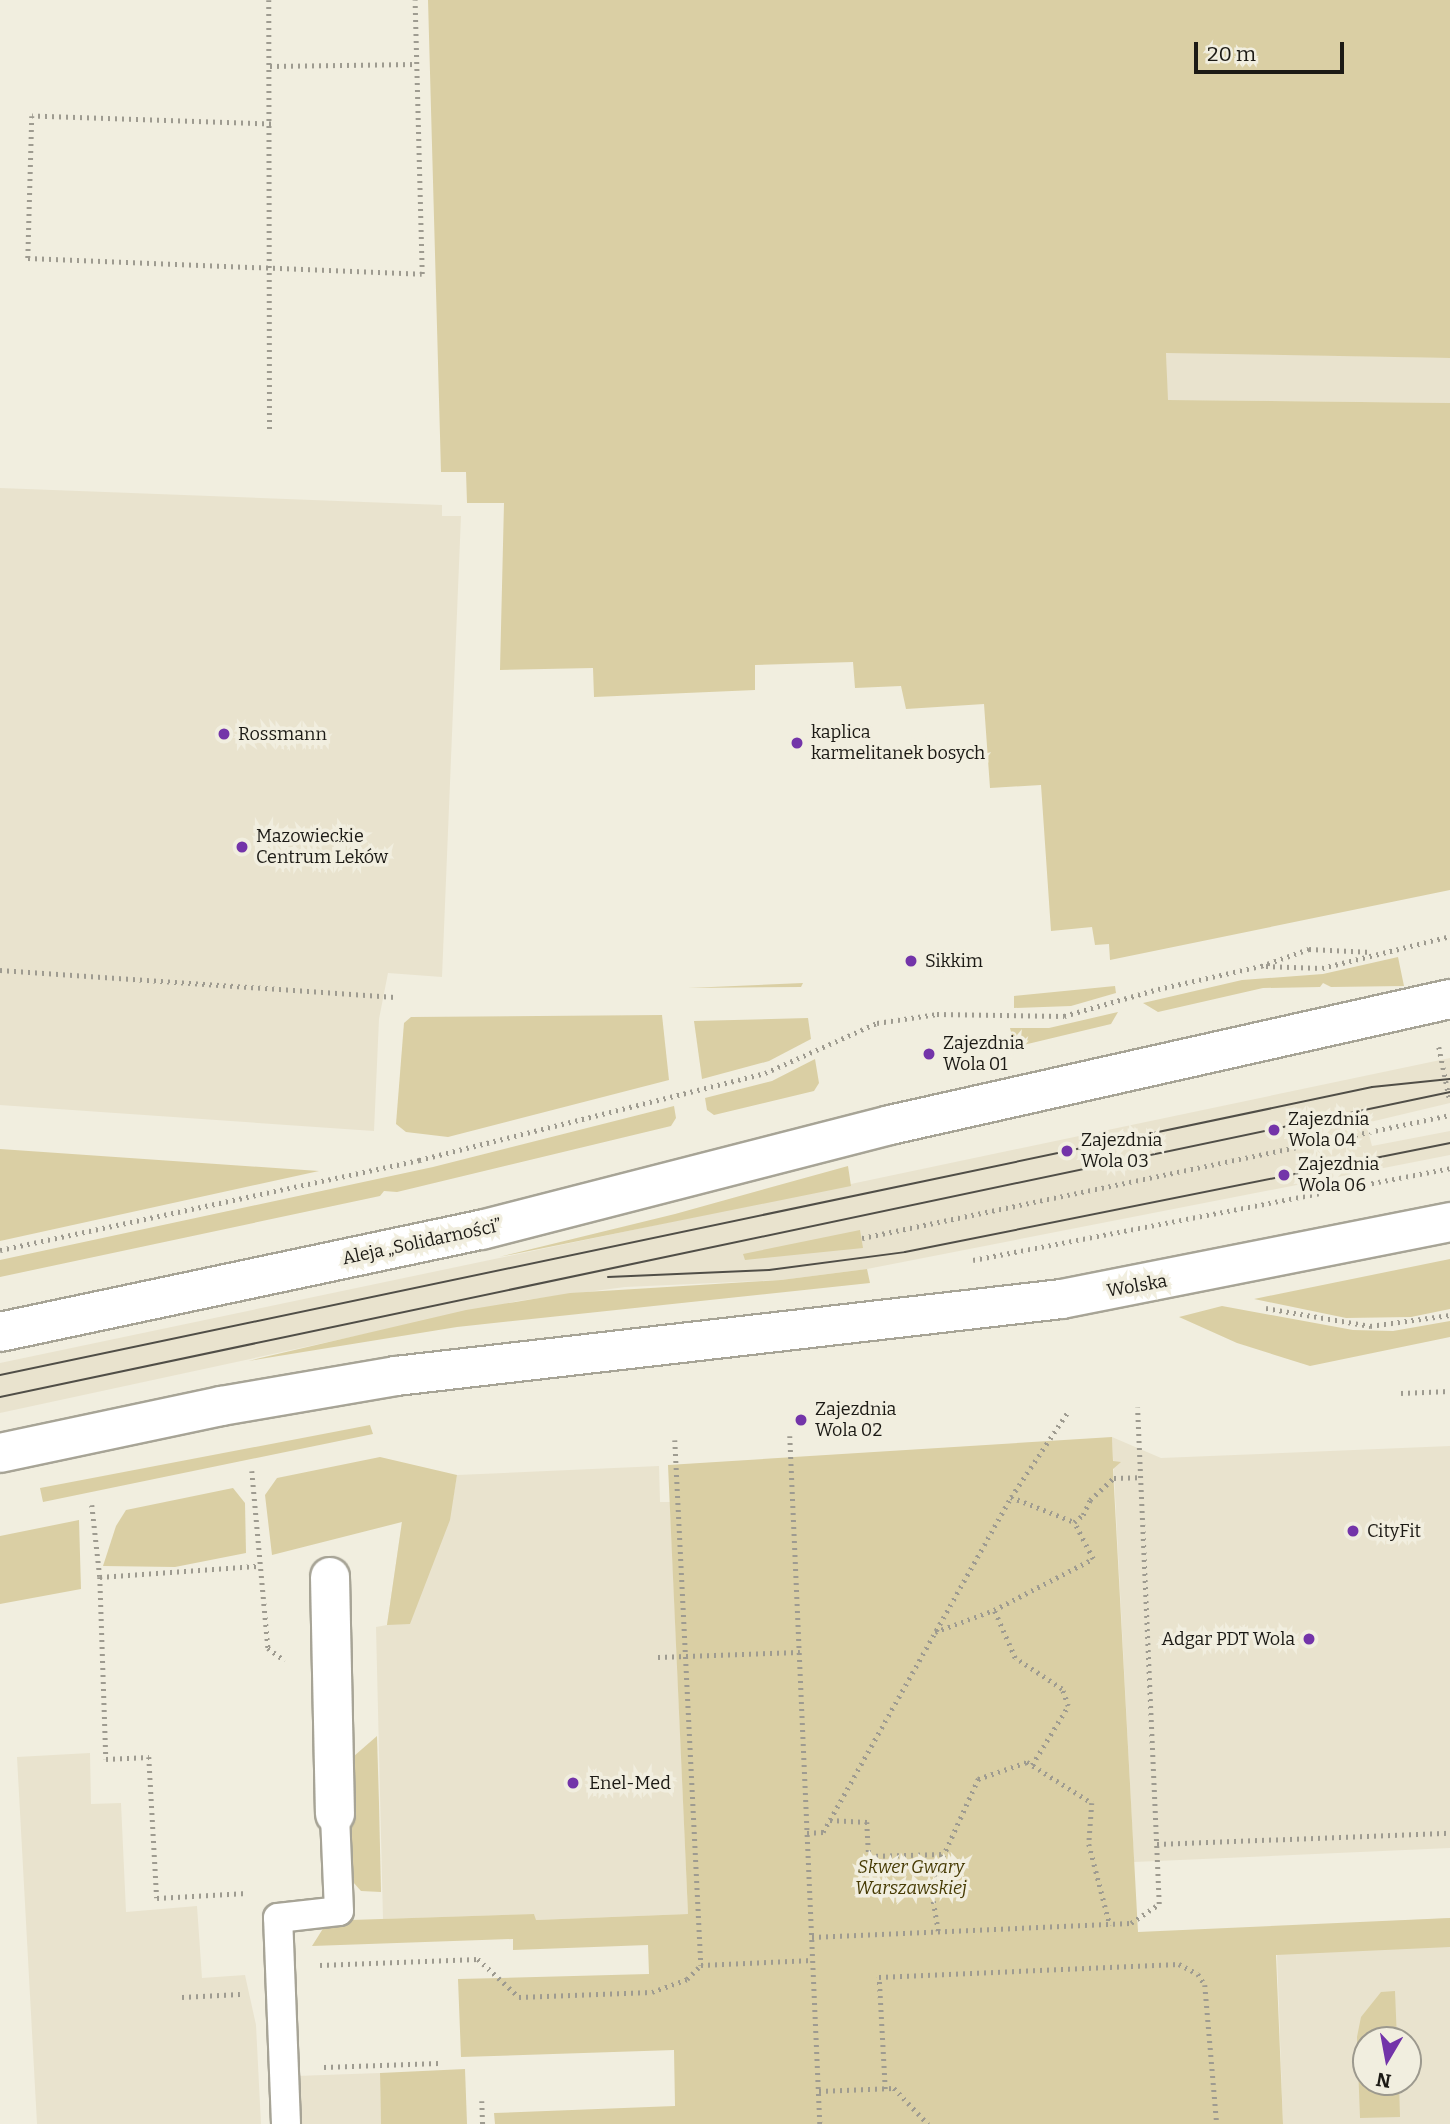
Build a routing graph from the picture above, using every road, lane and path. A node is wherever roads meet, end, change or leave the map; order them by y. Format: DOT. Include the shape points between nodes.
graph roads {
  1 [pos="269,0"];
  2 [pos="415,0"];
  3 [pos="416,64"];
  4 [pos="270,65"];
  5 [pos="271,124"];
  6 [pos="272,267"];
  7 [pos="270,430"];
  8 [pos="1450,936"];
  9 [pos="1372,952"];
  10 [pos="1261,966"];
  11 [pos="0,970"];
  12 [pos="395,997"];
  13 [pos="1450,999"];
  14 [pos="1441,1060"];
  15 [pos="1450,1101"];
  16 [pos="1450,1115"];
  17 [pos="1450,1168"];
  18 [pos="1450,1222"];
  19 [pos="862,1238"];
  20 [pos="0,1250"];
  21 [pos="969,1261"];
  22 [pos="1256,1306"];
  23 [pos="1450,1315"];
  24 [pos="0,1332"];
  25 [pos="1450,1391"];
  26 [pos="1401,1394"];
  27 [pos="1137,1407"];
  28 [pos="1067,1413"];
  29 [pos="790,1436"];
  30 [pos="675,1440"];
  31 [pos="0,1453"];
  32 [pos="252,1471"];
  33 [pos="1139,1477"];
  34 [pos="1012,1497"];
  35 [pos="92,1505"];
  36 [pos="1074,1522"];
  37 [pos="259,1566"];
  38 [pos="100,1577"];
  39 [pos="330,1577"];
  40 [pos="993,1610"];
  41 [pos="935,1632"];
  42 [pos="800,1652"];
  43 [pos="686,1656"];
  44 [pos="659,1657"];
  45 [pos="288,1664"];
  46 [pos="1032,1765"];
  47 [pos="335,1814"];
  48 [pos="830,1820"];
  49 [pos="807,1833"];
  50 [pos="1450,1833"];
  51 [pos="1157,1844"];
  52 [pos="944,1854"];
  53 [pos="250,1893"];
  54 [pos="1110,1925"];
  55 [pos="938,1931"];
  56 [pos="812,1937"];
  57 [pos="813,1960"];
  58 [pos="701,1965"];
  59 [pos="280,1967"];
  60 [pos="439,2063"];
  61 [pos="285,2068"];
  62 [pos="885,2089"];
  63 [pos="819,2091"];
  64 [pos="482,2101"];
  65 [pos="286,2124"];
  66 [pos="483,2124"];
  67 [pos="820,2124"];
  68 [pos="928,2124"];
  69 [pos="1217,2124"];
  1 -- 4 [label="path"];
  2 -- 3 [label="path"];
  3 -- 4 [label="path"];
  3 -- 6 [label="path" via="422,274"];
  4 -- 5 [label="path"];
  5 -- 6 [label="path"];
  5 -- 6 [label="path" via="32,116 28,258"];
  6 -- 7 [label="path"];
  8 -- 9 [label="path"];
  9 -- 10 [label="path" via="1312,970"];
  9 -- 10 [label="path" via="1309,949"];
  10 -- 20 [label="path" via="1167,986 1064,1016 937,1014 877,1023 765,1073 419,1160"];
  11 -- 12 [label="path"];
  13 -- 24 [label="main road, Aleja „Solidarności”" via="840,1139 481,1230"];
  14 -- 15 [label="path"];
  16 -- 19 [label="path"];
  17 -- 21 [label="path"];
  18 -- 31 [label="main road, Wolska" via="1117,1290 821,1330 396,1376 221,1406"];
  22 -- 23 [label="path" via="1370,1326"];
  25 -- 26 [label="path"];
  27 -- 33 [label="path"];
  28 -- 34 [label="path"];
  29 -- 42 [label="path"];
  30 -- 43 [label="path"];
  32 -- 37 [label="path"];
  33 -- 36 [label="path" via="1114,1478"];
  33 -- 51 [label="path"];
  34 -- 36 [label="path"];
  34 -- 41 [label="path"];
  35 -- 38 [label="path"];
  36 -- 40 [label="path" via="1093,1559"];
  37 -- 38 [label="path"];
  37 -- 45 [label="path" via="268,1648"];
  38 -- 53 [label="path" via="106,1759 149,1757 157,1898"];
  39 -- 47 [label="main road"];
  40 -- 41 [label="path"];
  40 -- 46 [label="path" via="1015,1658 1062,1689 1068,1706"];
  41 -- 48 [label="path"];
  42 -- 43 [label="path"];
  42 -- 49 [label="path"];
  43 -- 44 [label="path"];
  43 -- 58 [label="path"];
  46 -- 52 [label="path" via="1027,1762 978,1779"];
  46 -- 54 [label="path" via="1092,1803 1089,1843"];
  47 -- 59 [label="lane" via="339,1912 278,1918"];
  48 -- 49 [label="path" via="823,1832"];
  48 -- 52 [label="path" via="867,1822 869,1856"];
  49 -- 56 [label="path"];
  50 -- 51 [label="path"];
  51 -- 54 [label="path" via="1159,1904 1131,1923"];
  52 -- 55 [label="path" via="931,1889"];
  54 -- 55 [label="path"];
  55 -- 56 [label="path"];
  56 -- 57 [label="path"];
  57 -- 58 [label="path"];
  57 -- 63 [label="path"];
  58 -- 59 [label="path" via="687,1979 652,1992 519,1997 478,1959"];
  59 -- 61 [label="lane"];
  60 -- 61 [label="path"];
  61 -- 65 [label="lane"];
  62 -- 63 [label="path"];
  62 -- 68 [label="path" via="894,2088"];
  62 -- 69 [label="path" via="879,1977 1178,1964 1198,1973 1205,1985"];
  63 -- 67 [label="path"];
  64 -- 66 [label="path"];
}
